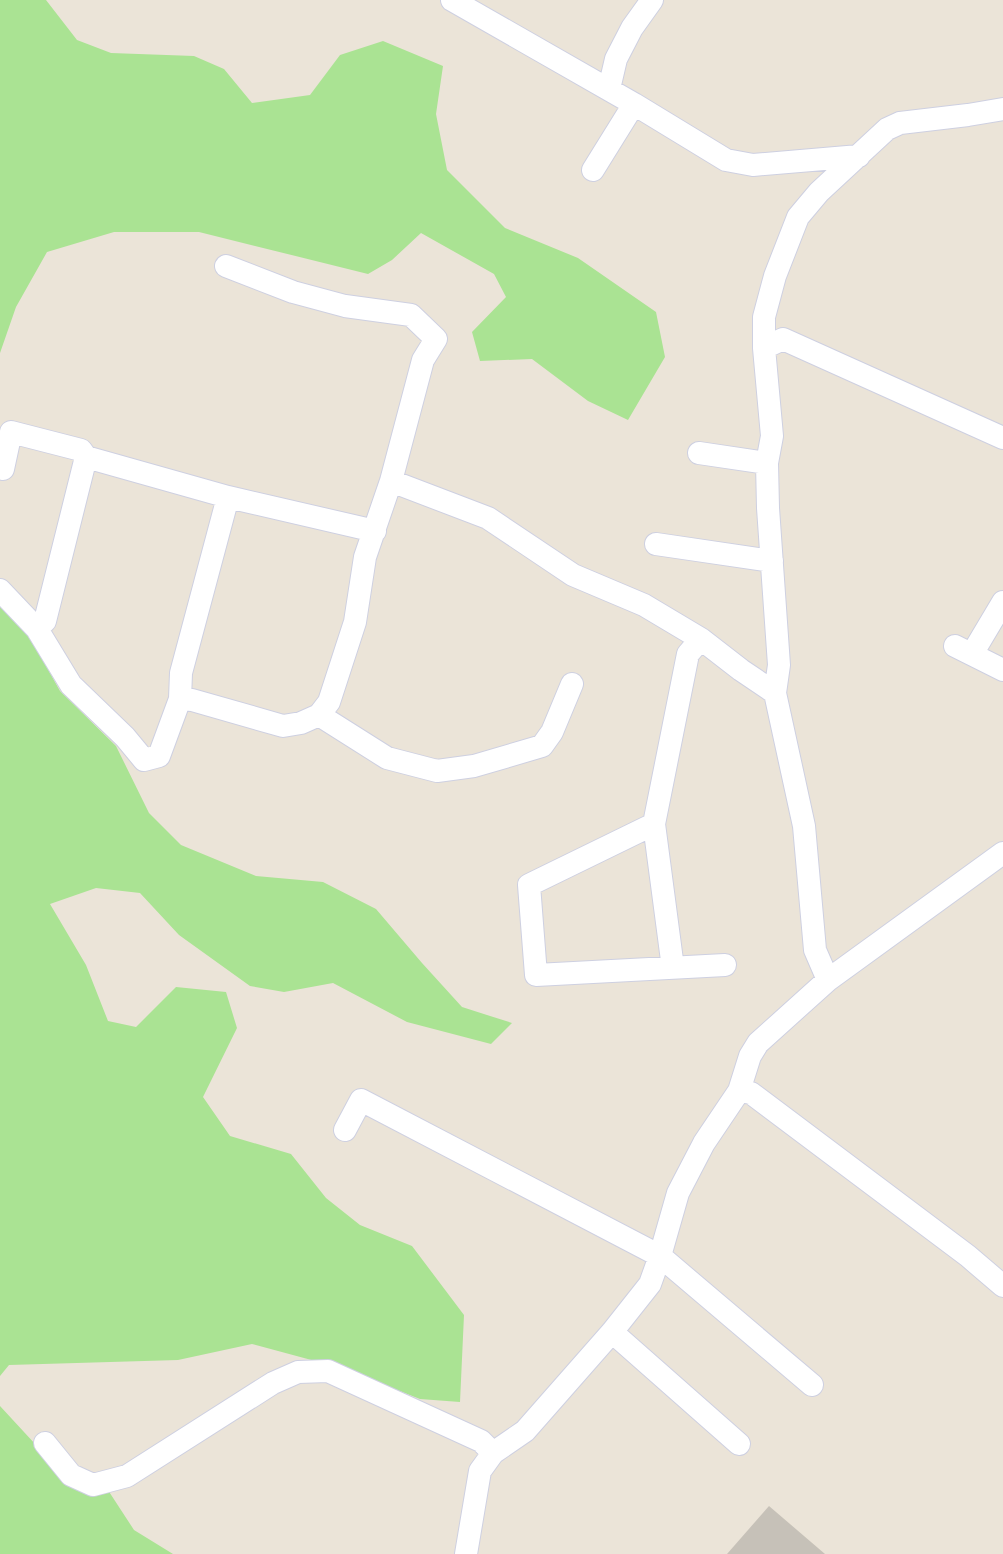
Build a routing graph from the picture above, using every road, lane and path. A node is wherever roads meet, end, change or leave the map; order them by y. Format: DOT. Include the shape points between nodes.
graph roads {
  1 [pos="452,0"];
  2 [pos="652,0"];
  3 [pos="609,89"];
  4 [pos="634,104"];
  5 [pos="1003,109"];
  6 [pos="859,156"];
  7 [pos="593,170"];
  8 [pos="226,266"];
  9 [pos="764,348"];
  10 [pos="1003,438"];
  11 [pos="699,453"];
  12 [pos="86,457"];
  13 [pos="767,462"];
  14 [pos="3,469"];
  15 [pos="391,481"];
  16 [pos="228,497"];
  17 [pos="375,532"];
  18 [pos="656,544"];
  19 [pos="772,561"];
  20 [pos="0,590"];
  21 [pos="1003,602"];
  22 [pos="37,629"];
  23 [pos="700,638"];
  24 [pos="1003,670"];
  25 [pos="572,684"];
  26 [pos="775,693"];
  27 [pos="180,699"];
  28 [pos="319,714"];
  29 [pos="654,824"];
  30 [pos="1003,852"];
  31 [pos="725,965"];
  32 [pos="673,968"];
  33 [pos="828,980"];
  34 [pos="740,1091"];
  35 [pos="345,1130"];
  36 [pos="660,1256"];
  37 [pos="1003,1286"];
  38 [pos="612,1332"];
  39 [pos="812,1386"];
  40 [pos="45,1443"];
  41 [pos="740,1444"];
  42 [pos="493,1453"];
  43 [pos="466,1554"];
  1 -- 3 [label="street"];
  2 -- 3 [label="street" via="632,28 616,59"];
  3 -- 4 [label="street"];
  4 -- 6 [label="street" via="726,160 753,165"];
  4 -- 7 [label="street"];
  5 -- 6 [label="street" via="900,123 887,130"];
  6 -- 9 [label="street" via="819,192 798,217 775,276 764,317"];
  8 -- 15 [label="street" via="293,292 345,306 411,315 436,339 423,360"];
  9 -- 10 [label="street" via="783,338"];
  9 -- 13 [label="street" via="772,436"];
  11 -- 13 [label="street"];
  12 -- 14 [label="street" via="81,450 11,432"];
  12 -- 16 [label="street"];
  12 -- 22 [label="street" via="45,621"];
  13 -- 19 [label="street"];
  15 -- 17 [label="street"];
  15 -- 23 [label="street" via="488,518 573,575 644,605"];
  16 -- 17 [label="street"];
  16 -- 27 [label="street" via="181,673"];
  17 -- 28 [label="street" via="365,557 355,622 328,702"];
  18 -- 19 [label="street"];
  19 -- 26 [label="street" via="779,664"];
  20 -- 22 [label="street"];
  21 -- 24 [label="street" via="964,650"];
  22 -- 27 [label="street" via="71,685 125,737 144,760 159,756"];
  23 -- 26 [label="street"];
  23 -- 29 [label="street" via="688,654"];
  25 -- 28 [label="street" via="552,732 542,746 474,766 437,771 387,758"];
  26 -- 33 [label="street" via="804,826 815,950"];
  27 -- 28 [label="street" via="192,700 283,726 301,723"];
  29 -- 32 [label="street"];
  29 -- 32 [label="street" via="529,885 536,975"];
  30 -- 33 [label="street"];
  31 -- 32 [label="street"];
  33 -- 34 [label="street" via="758,1043 750,1056"];
  34 -- 36 [label="street" via="704,1143 678,1193"];
  34 -- 37 [label="street" via="751,1094 968,1256"];
  35 -- 36 [label="street" via="361,1100"];
  36 -- 38 [label="street" via="650,1284"];
  36 -- 39 [label="street"];
  38 -- 41 [label="street"];
  38 -- 42 [label="street" via="525,1431"];
  40 -- 42 [label="street" via="71,1475 93,1485 127,1476 273,1383 298,1372 328,1371 481,1441"];
  42 -- 43 [label="street" via="480,1471"];
}
